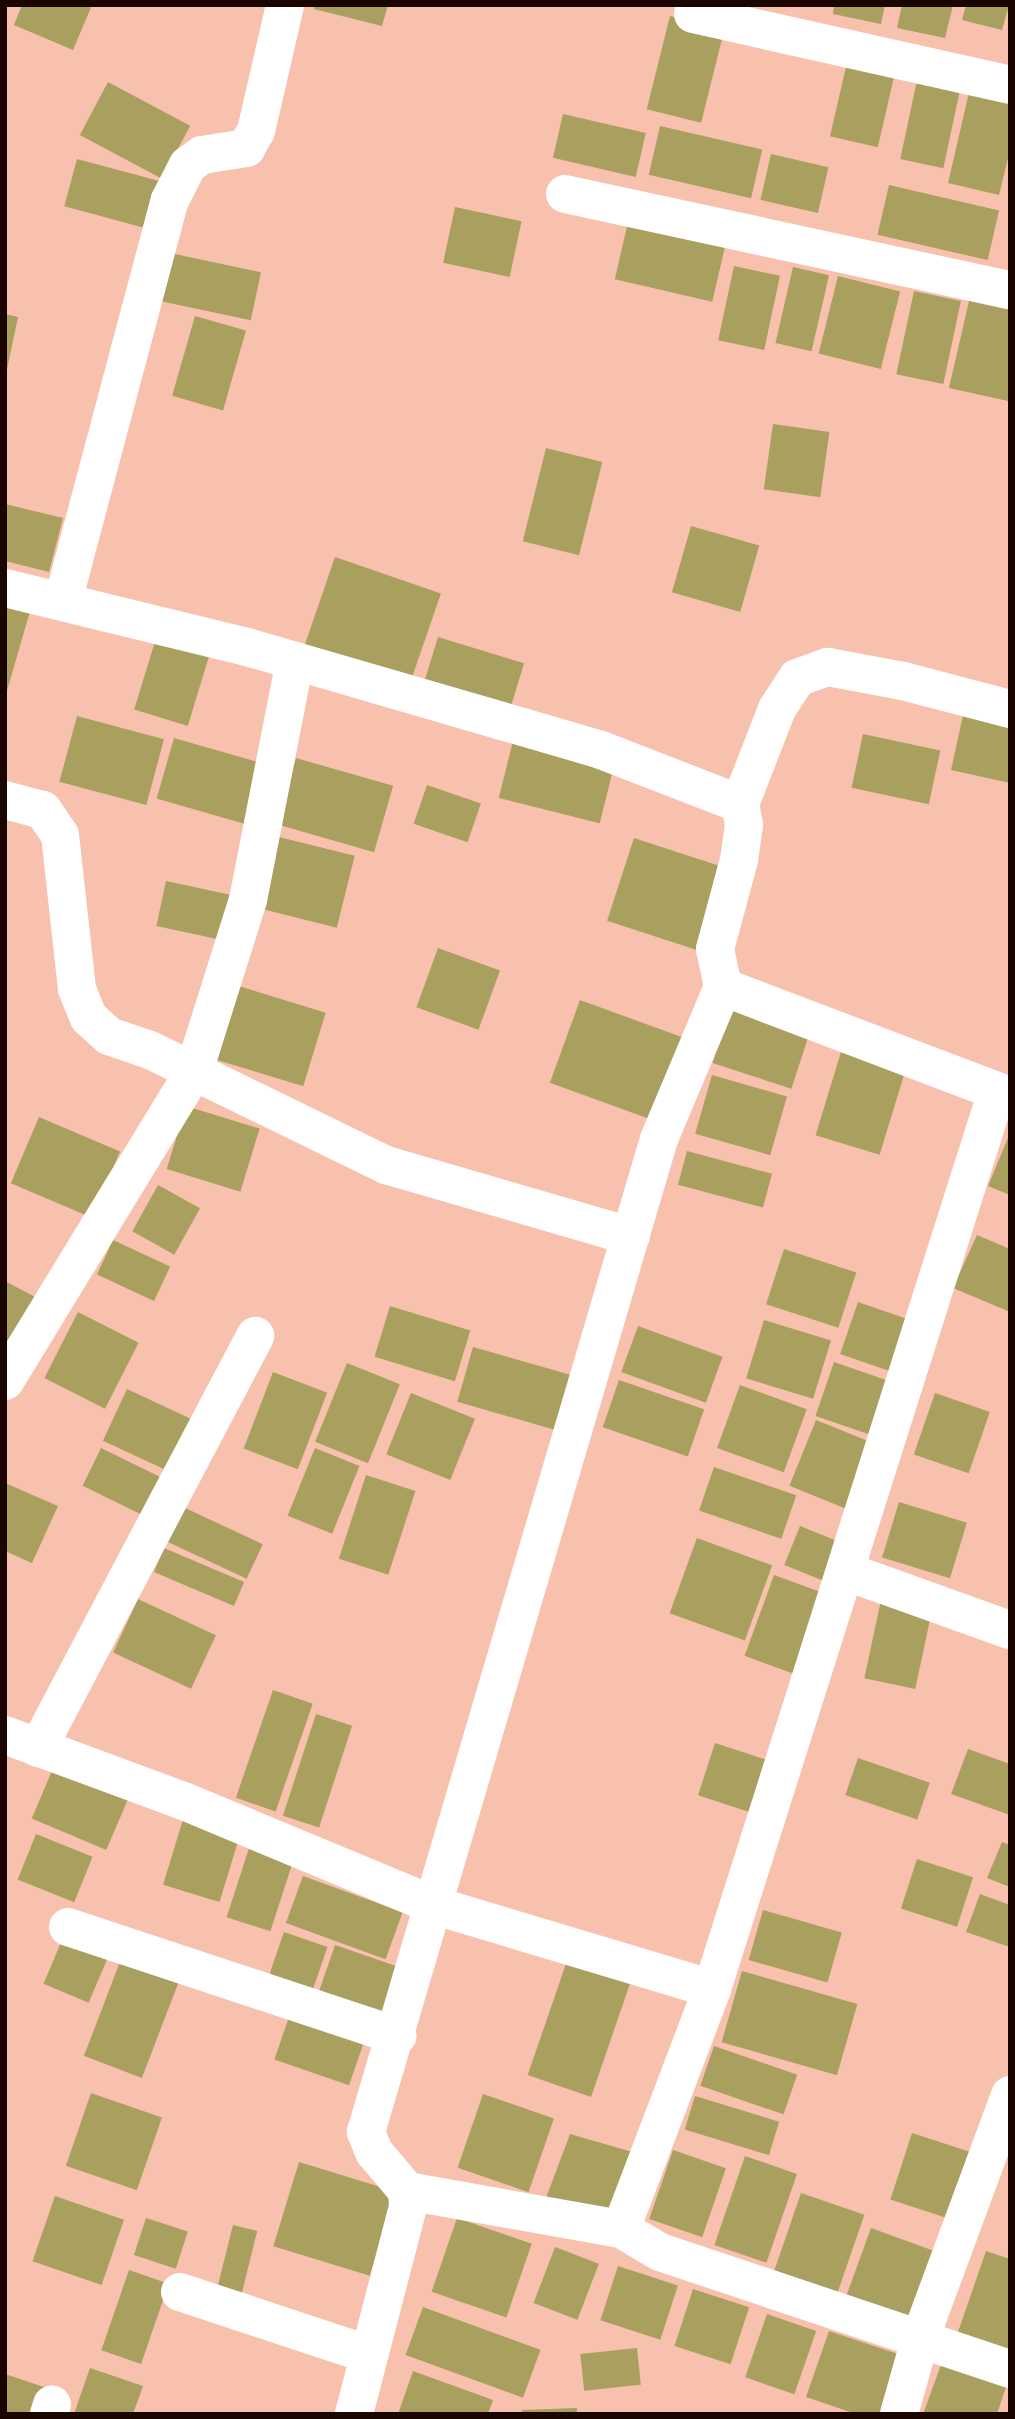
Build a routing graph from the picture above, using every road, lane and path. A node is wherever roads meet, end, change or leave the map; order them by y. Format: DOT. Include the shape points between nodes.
graph roads {
  1 [pos="285,5"];
  2 [pos="693,14"];
  3 [pos="1010,85"];
  4 [pos="565,194"];
  5 [pos="1010,290"];
  6 [pos="5,588"];
  7 [pos="62,601"];
  8 [pos="295,661"];
  9 [pos="1010,709"];
  10 [pos="5,800"];
  11 [pos="740,804"];
  12 [pos="723,987"];
  13 [pos="194,1071"];
  14 [pos="1003,1093"];
  15 [pos="631,1237"];
  16 [pos="255,1336"];
  17 [pos="5,1381"];
  18 [pos="845,1571"];
  19 [pos="1010,1630"];
  20 [pos="22,1741"];
  21 [pos="436,1906"];
  22 [pos="68,1927"];
  23 [pos="712,1989"];
  24 [pos="397,2036"];
  25 [pos="1010,2095"];
  26 [pos="407,2191"];
  27 [pos="621,2230"];
  28 [pos="180,2292"];
  29 [pos="921,2336"];
  30 [pos="368,2354"];
  31 [pos="1010,2369"];
  32 [pos="354,2414"];
  33 [pos="898,2414"];
  1 -- 7 [label="street" via="256,131 246,148 202,155 188,164 170,200"];
  2 -- 3 [label="street"];
  4 -- 5 [label="street"];
  6 -- 7 [label="street"];
  7 -- 8 [label="street"];
  8 -- 11 [label="street" via="601,750"];
  8 -- 13 [label="street" via="248,900"];
  9 -- 11 [label="street" via="828,667 797,678 777,709"];
  10 -- 13 [label="street" via="43,810 61,835 77,989 89,1018 109,1036"];
  11 -- 12 [label="street" via="744,825 739,860 715,949"];
  12 -- 14 [label="street"];
  12 -- 15 [label="street" via="659,1139"];
  13 -- 15 [label="street" via="386,1165"];
  13 -- 17 [label="street"];
  14 -- 18 [label="street"];
  15 -- 21 [label="street"];
  16 -- 20 [label="street"];
  18 -- 19 [label="street"];
  18 -- 23 [label="street"];
  20 -- 21 [label="street" via="186,1802"];
  21 -- 23 [label="street"];
  21 -- 24 [label="street"];
  22 -- 24 [label="street"];
  23 -- 27 [label="street"];
  24 -- 26 [label="street" via="366,2132 374,2152"];
  25 -- 29 [label="street"];
  26 -- 27 [label="street"];
  26 -- 30 [label="street" via="407,2215"];
  27 -- 29 [label="street" via="660,2252"];
  28 -- 30 [label="street"];
  29 -- 31 [label="street"];
  29 -- 33 [label="street"];
  30 -- 32 [label="street"];
}
